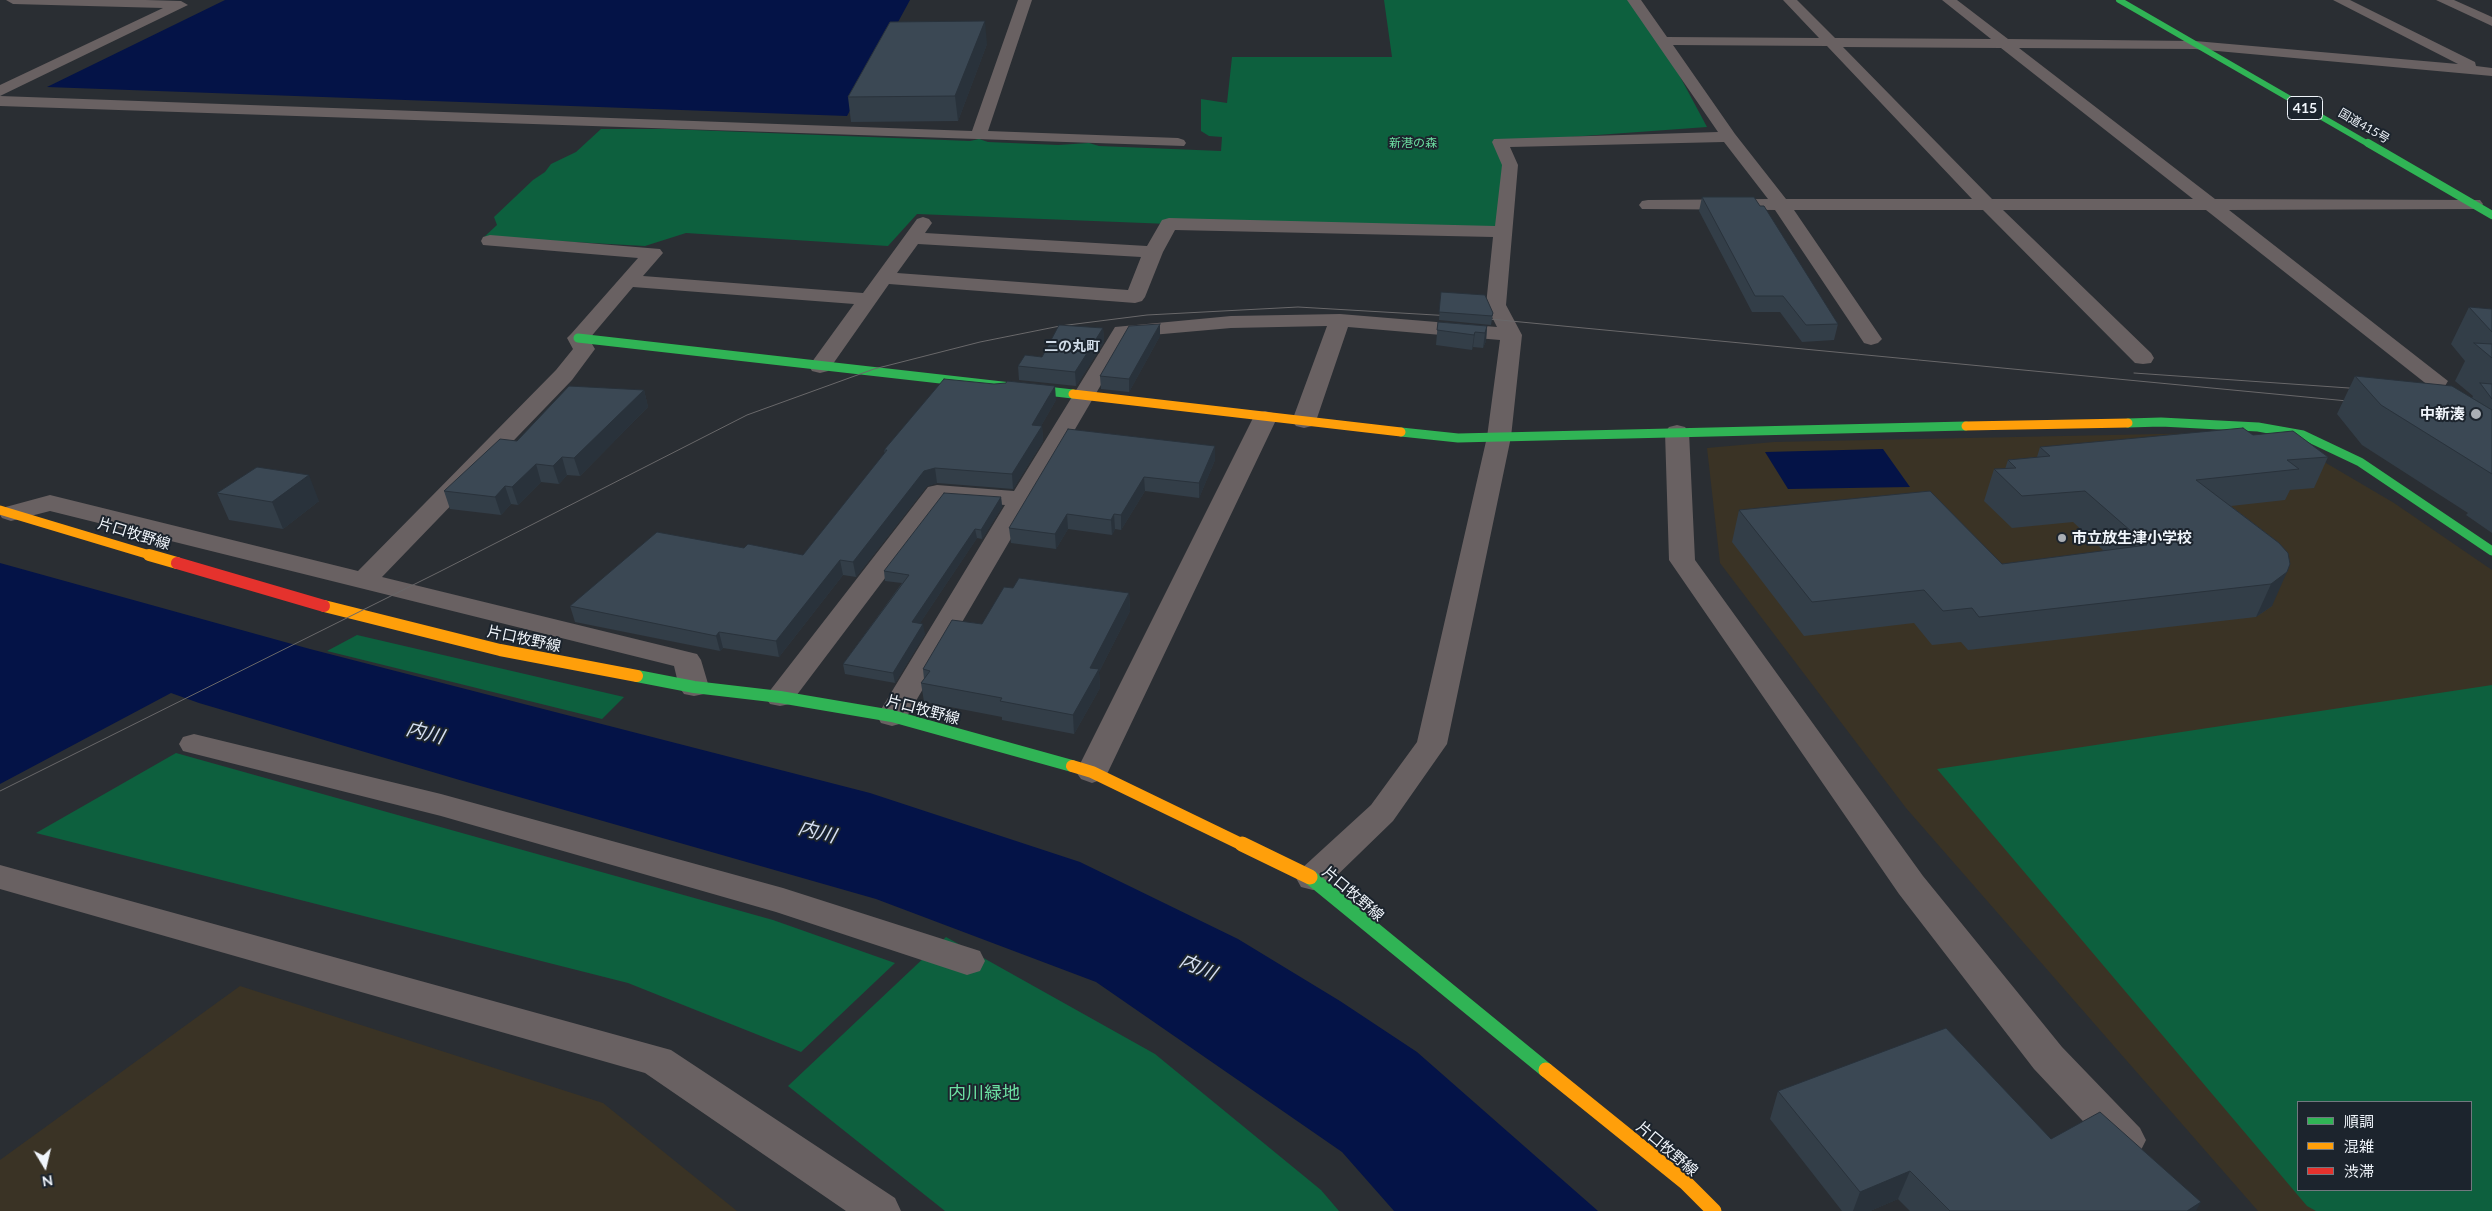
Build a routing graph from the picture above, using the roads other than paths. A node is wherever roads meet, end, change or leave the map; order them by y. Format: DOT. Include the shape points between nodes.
graph roads {
  1 [pos="13,0"];
  2 [pos="1025,0"];
  3 [pos="1634,0"];
  4 [pos="1790,0"];
  5 [pos="1949,0"];
  6 [pos="2119,0"];
  7 [pos="2340,0"];
  8 [pos="2442,0"];
  9 [pos="2492,22"];
  10 [pos="1661,40"];
  11 [pos="1829,42"];
  12 [pos="2005,43"];
  13 [pos="2195,45"];
  14 [pos="2489,73"];
  15 [pos="0,91"];
  16 [pos="0,101"];
  17 [pos="978,136"];
  18 [pos="1729,138"];
  19 [pos="1178,143"];
  20 [pos="1986,203"];
  21 [pos="1648,204"];
  22 [pos="2211,204"];
  23 [pos="2474,204"];
  24 [pos="1780,205"];
  25 [pos="2492,215"];
  26 [pos="924,221"];
  27 [pos="1503,232"];
  28 [pos="914,238"];
  29 [pos="490,241"];
  30 [pos="1154,252"];
  31 [pos="882,278"];
  32 [pos="628,280"];
  33 [pos="868,299"];
  34 [pos="1340,320"];
  35 [pos="1511,335"];
  36 [pos="578,338"];
  37 [pos="1870,339"];
  38 [pos="2143,358"];
  39 [pos="820,366"];
  40 [pos="2437,381"];
  41 [pos="1082,395"];
  42 [pos="1265,418"];
  43 [pos="1304,421"];
  44 [pos="1677,432"];
  45 [pos="1499,437"];
  46 [pos="1021,498"];
  47 [pos="5,512"];
  48 [pos="2492,551"];
  49 [pos="363,581"];
  50 [pos="694,687"];
  51 [pos="780,697"];
  52 [pos="892,716"];
  53 [pos="194,744"];
  54 [pos="1092,772"];
  55 [pos="0,877"];
  56 [pos="1314,878"];
  57 [pos="967,962"];
  58 [pos="2148,1162"];
  59 [pos="880,1211"];
  60 [pos="1714,1211"];
  1 -- 15 [label="street" via="181,5"];
  2 -- 17 [label="street"];
  3 -- 10 [label="street"];
  4 -- 11 [label="street"];
  5 -- 12 [label="street"];
  6 -- 13 [label="main road, 国道415号 / 415"];
  7 -- 14 [label="street"];
  8 -- 9 [label="street"];
  10 -- 11 [label="street"];
  10 -- 18 [label="street"];
  11 -- 12 [label="street"];
  11 -- 20 [label="street"];
  12 -- 13 [label="street"];
  12 -- 22 [label="street"];
  13 -- 14 [label="street"];
  13 -- 23 [label="main road, 国道415号 / 415"];
  16 -- 17 [label="street"];
  17 -- 19 [label="street"];
  18 -- 24 [label="street"];
  18 -- 27 [label="street" via="1500,142 1510,165"];
  20 -- 22 [label="street"];
  20 -- 24 [label="street"];
  20 -- 38 [label="street"];
  21 -- 24 [label="street"];
  22 -- 23 [label="street"];
  22 -- 40 [label="street"];
  23 -- 25 [label="main road, 国道415号 / 415"];
  24 -- 37 [label="street"];
  26 -- 28 [label="street"];
  27 -- 30 [label="street" via="1169,224"];
  27 -- 35 [label="street" via="1496,305"];
  28 -- 30 [label="street"];
  28 -- 31 [label="street"];
  29 -- 32 [label="street" via="653,253"];
  30 -- 31 [label="street" via="1135,297"];
  31 -- 33 [label="street"];
  32 -- 33 [label="street"];
  32 -- 36 [label="street"];
  33 -- 39 [label="street"];
  34 -- 35 [label="street"];
  34 -- 41 [label="street" via="1231,322 1122,330"];
  34 -- 43 [label="street"];
  35 -- 45 [label="street"];
  36 -- 39 [label="main road"];
  36 -- 49 [label="street" via="584,349 564,375"];
  39 -- 41 [label="main road"];
  41 -- 42 [label="main road"];
  41 -- 46 [label="street"];
  42 -- 43 [label="main road"];
  42 -- 54 [label="street"];
  43 -- 45 [label="main road" via="1458,438"];
  44 -- 45 [label="main road"];
  44 -- 48 [label="main road" via="2161,422 2258,427 2303,435 2360,462"];
  44 -- 58 [label="street" via="1682,560 1911,885 2048,1058"];
  45 -- 56 [label="street" via="1432,744 1382,813"];
  46 -- 51 [label="street" via="937,492"];
  46 -- 52 [label="street"];
  47 -- 49 [label="street" via="50,502"];
  47 -- 50 [label="main road, 片口牧野線" via="346,612 500,650"];
  49 -- 50 [label="street" via="687,660"];
  50 -- 51 [label="main road, 片口牧野線"];
  51 -- 52 [label="main road, 片口牧野線"];
  52 -- 54 [label="main road, 片口牧野線"];
  53 -- 57 [label="street" via="441,805 764,896"];
  54 -- 56 [label="main road, 片口牧野線"];
  55 -- 59 [label="street" via="657,1060"];
  56 -- 60 [label="main road, 片口牧野線" via="1363,922 1686,1183"];
}
